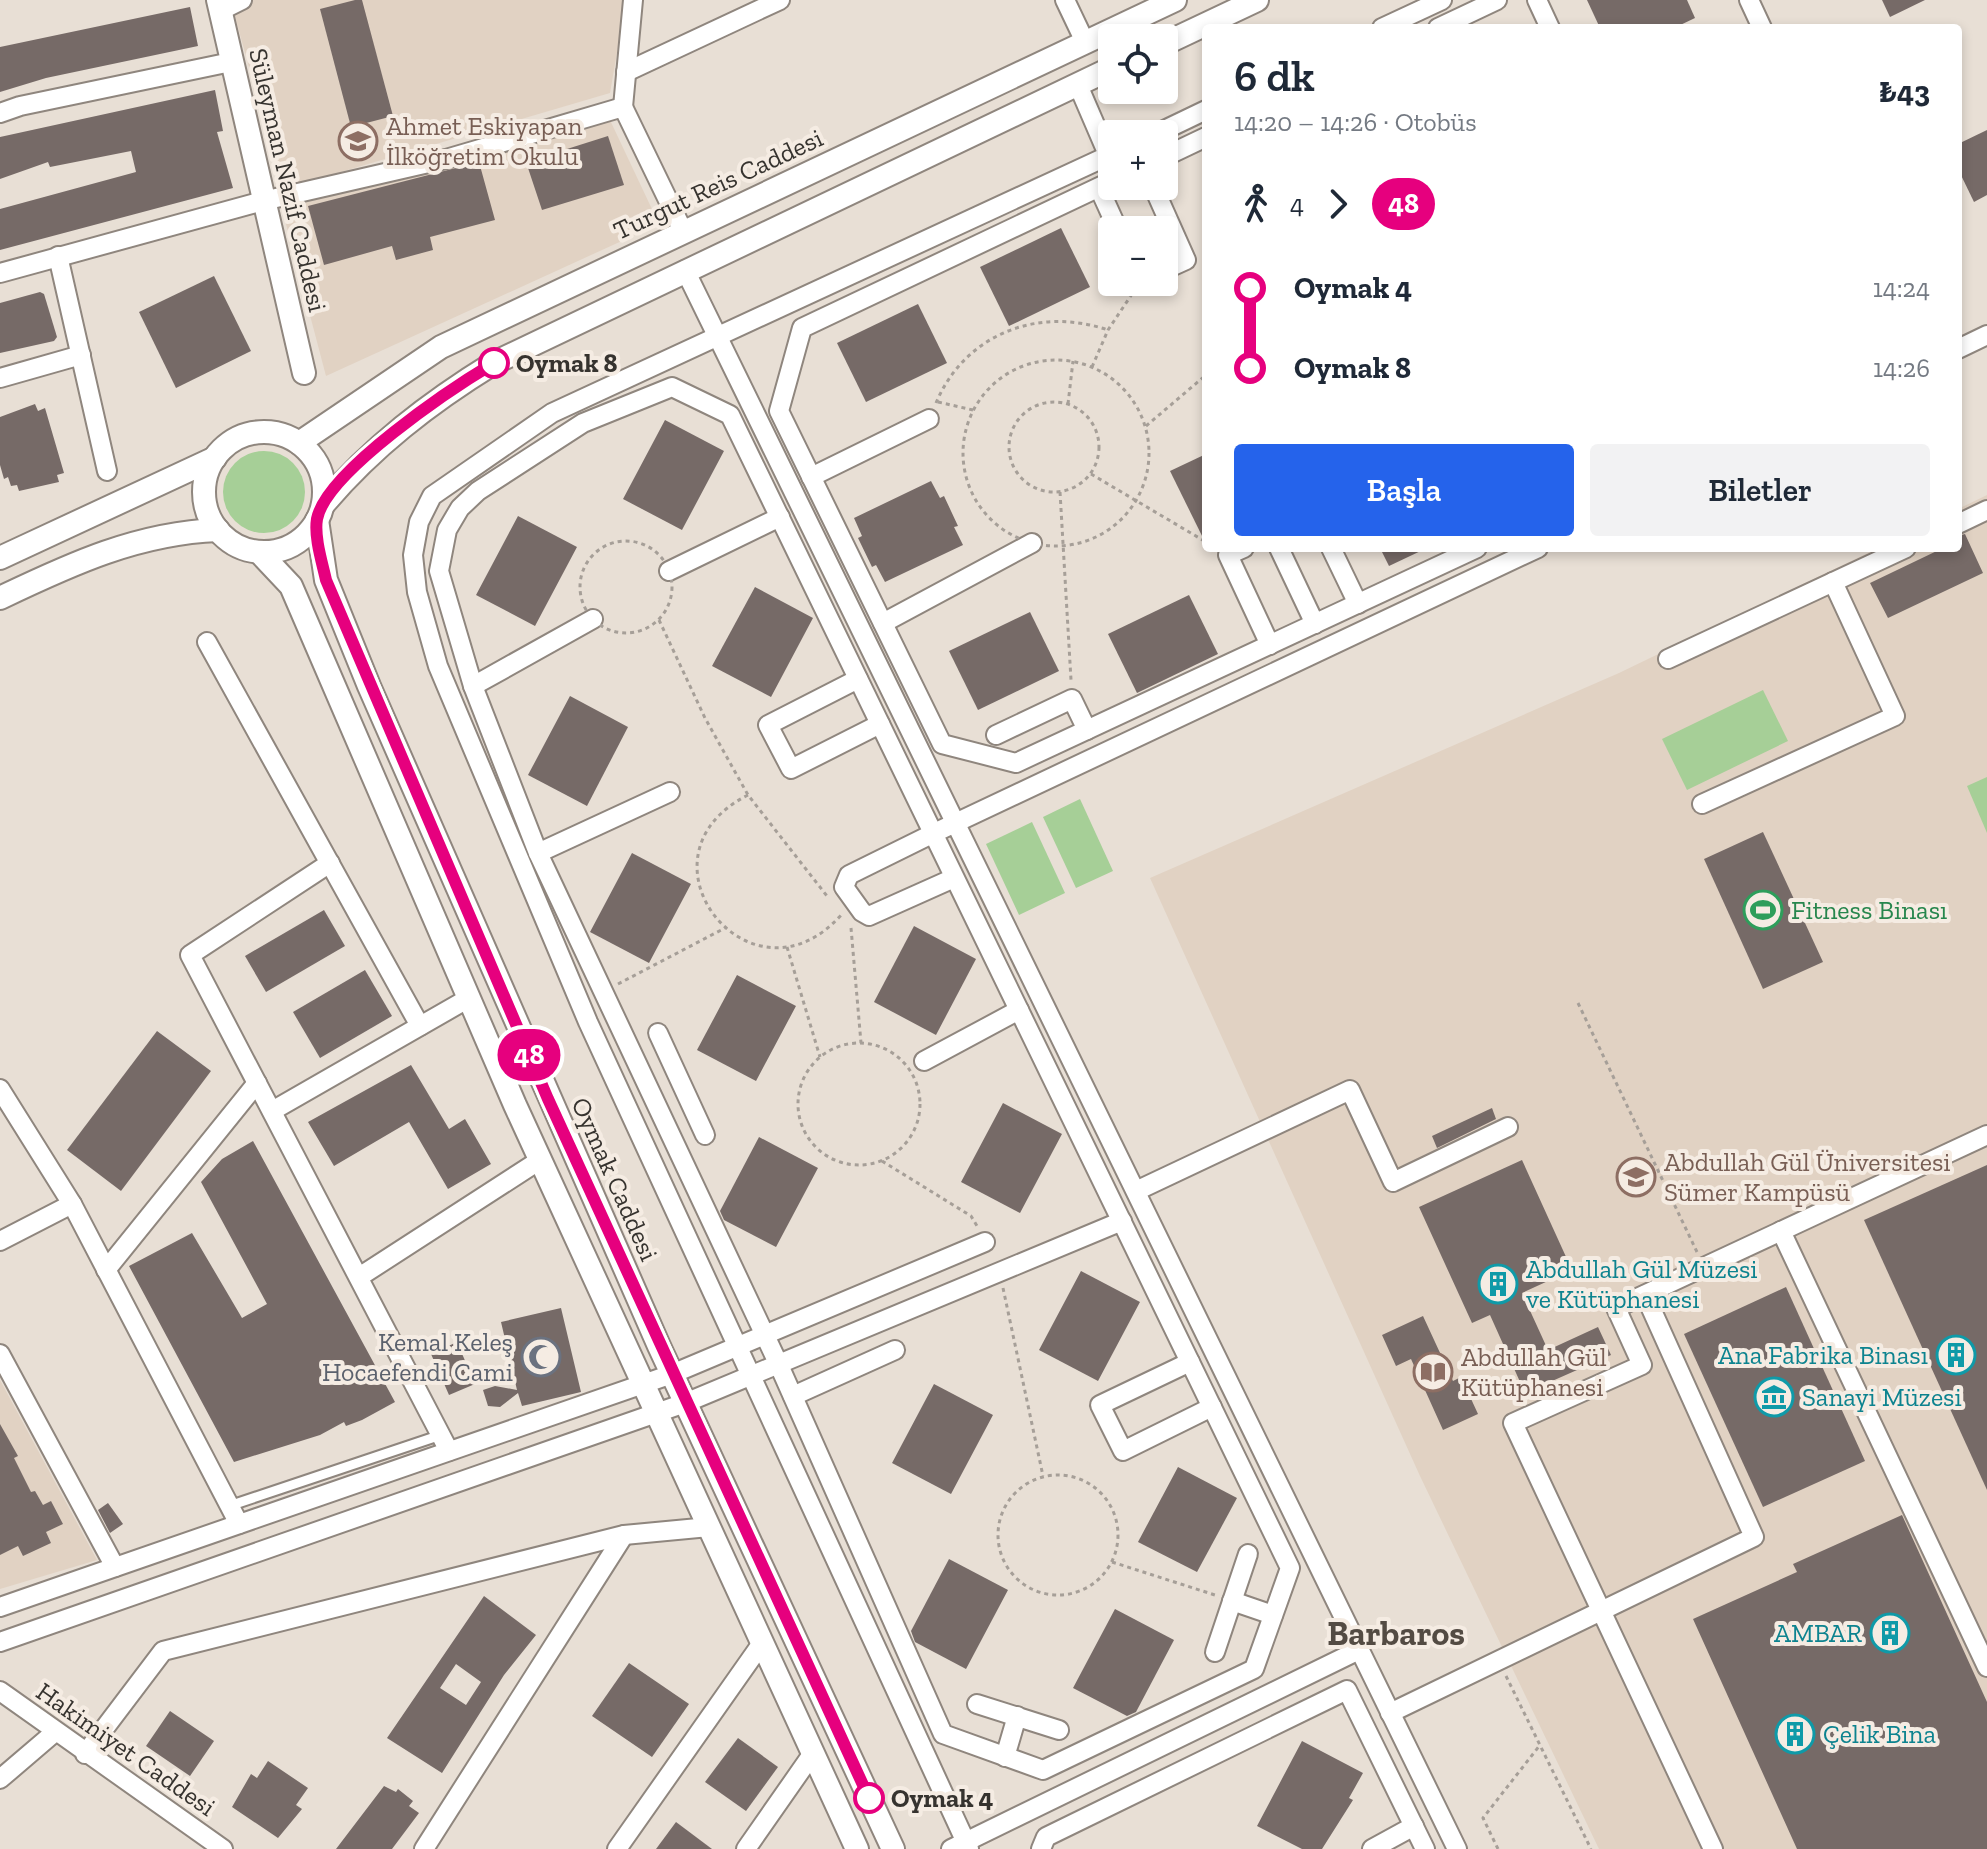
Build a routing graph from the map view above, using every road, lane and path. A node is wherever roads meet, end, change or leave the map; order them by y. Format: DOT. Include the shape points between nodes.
graph roads {
  1 [pos="242,0"];
  2 [pos="633,0"];
  3 [pos="780,0"];
  4 [pos="1065,0"];
  5 [pos="1175,0"];
  6 [pos="1257,0"];
  7 [pos="1442,0"];
  8 [pos="1497,0"];
  9 [pos="1537,0"];
  10 [pos="1749,0"];
  11 [pos="219,6"];
  12 [pos="1206,24"];
  13 [pos="1391,24"];
  14 [pos="1446,24"];
  15 [pos="1548,24"];
  16 [pos="1760,24"];
  17 [pos="1202,26"];
  18 [pos="1178,37"];
  19 [pos="1085,42"];
  20 [pos="231,62"];
  21 [pos="626,72"];
  22 [pos="1098,75"];
  23 [pos="1078,85"];
  24 [pos="623,107"];
  25 [pos="1202,112"];
  26 [pos="0,113"];
  27 [pos="1178,123"];
  28 [pos="1098,129"];
  29 [pos="1202,139"];
  30 [pos="1178,150"];
  31 [pos="1098,164"];
  32 [pos="1098,187"];
  33 [pos="263,201"];
  34 [pos="683,231"];
  35 [pos="1178,242"];
  36 [pos="58,256"];
  37 [pos="1178,264"];
  38 [pos="685,270"];
  39 [pos="0,273"];
  40 [pos="1131,296"];
  41 [pos="1108,330"];
  42 [pos="1987,335"];
  43 [pos="719,338"];
  44 [pos="1962,347"];
  45 [pos="81,355"];
  46 [pos="1073,361"];
  47 [pos="1092,367"];
  48 [pos="304,373"];
  49 [pos="0,378"];
  50 [pos="1202,378"];
  51 [pos="1068,404"];
  52 [pos="933,410"];
  53 [pos="973,410"];
  54 [pos="1146,426"];
  55 [pos="299,443"];
  56 [pos="215,458"];
  57 [pos="107,471"];
  58 [pos="1091,474"];
  59 [pos="811,477"];
  60 [pos="1060,492"];
  61 [pos="1137,499"];
  62 [pos="1987,510"];
  63 [pos="320,512"];
  64 [pos="780,517"];
  65 [pos="1962,522"];
  66 [pos="218,530"];
  67 [pos="1202,540"];
  68 [pos="1032,543"];
  69 [pos="1062,546"];
  70 [pos="259,552"];
  71 [pos="1235,552"];
  72 [pos="1281,552"];
  73 [pos="1333,552"];
  74 [pos="1468,552"];
  75 [pos="1530,552"];
  76 [pos="1897,552"];
  77 [pos="0,558"];
  78 [pos="669,571"];
  79 [pos="1833,582"];
  80 [pos="0,598"];
  81 [pos="1358,604"];
  82 [pos="593,619"];
  83 [pos="659,620"];
  84 [pos="883,623"];
  85 [pos="1315,624"];
  86 [pos="207,642"];
  87 [pos="1270,645"];
  88 [pos="1668,659"];
  89 [pos="858,679"];
  90 [pos="473,686"];
  91 [pos="1072,699"];
  92 [pos="880,724"];
  93 [pos="1087,730"];
  94 [pos="996,735"];
  95 [pos="670,792"];
  96 [pos="748,795"];
  97 [pos="1702,804"];
  98 [pos="956,824"];
  99 [pos="932,834"];
  100 [pos="538,853"];
  101 [pos="330,863"];
  102 [pos="954,878"];
  103 [pos="832,902"];
  104 [pos="725,928"];
  105 [pos="787,947"];
  106 [pos="604,992"];
  107 [pos="469,998"];
  108 [pos="1578,1003"];
  109 [pos="1019,1010"];
  110 [pos="420,1026"];
  111 [pos="658,1033"];
  112 [pos="861,1043"];
  113 [pos="820,1057"];
  114 [pos="924,1061"];
  115 [pos="257,1083"];
  116 [pos="682,1085"];
  117 [pos="0,1089"];
  118 [pos="653,1098"];
  119 [pos="272,1111"];
  120 [pos="1508,1127"];
  121 [pos="705,1135"];
  122 [pos="1987,1135"];
  123 [pos="540,1160"];
  124 [pos="882,1161"];
  125 [pos="1136,1191"];
  126 [pos="72,1204"];
  127 [pos="1122,1221"];
  128 [pos="1781,1231"];
  129 [pos="0,1241"];
  130 [pos="985,1242"];
  131 [pos="936,1263"];
  132 [pos="1704,1267"];
  133 [pos="106,1270"];
  134 [pos="999,1270"];
  135 [pos="359,1277"];
  136 [pos="948,1291"];
  137 [pos="1645,1295"];
  138 [pos="765,1336"];
  139 [pos="737,1348"];
  140 [pos="895,1350"];
  141 [pos="0,1354"];
  142 [pos="1190,1362"];
  143 [pos="778,1363"];
  144 [pos="672,1374"];
  145 [pos="749,1376"];
  146 [pos="644,1384"];
  147 [pos="793,1396"];
  148 [pos="685,1403"];
  149 [pos="1212,1407"];
  150 [pos="657,1413"];
  151 [pos="445,1443"];
  152 [pos="1043,1476"];
  153 [pos="229,1506"];
  154 [pos="239,1524"];
  155 [pos="709,1527"];
  156 [pos="624,1535"];
  157 [pos="1248,1554"];
  158 [pos="1112,1562"];
  159 [pos="115,1567"];
  160 [pos="1232,1601"];
  161 [pos="0,1607"];
  162 [pos="1599,1612"];
  163 [pos="1273,1615"];
  164 [pos="0,1642"];
  165 [pos="762,1643"];
  166 [pos="1359,1650"];
  167 [pos="1215,1652"];
  168 [pos="1498,1660"];
  169 [pos="1987,1667"];
  170 [pos="0,1691"];
  171 [pos="977,1704"];
  172 [pos="1390,1713"];
  173 [pos="1017,1716"];
  174 [pos="1222,1717"];
  175 [pos="1059,1730"];
  176 [pos="55,1732"];
  177 [pos="1234,1745"];
  178 [pos="1540,1745"];
  179 [pos="813,1753"];
  180 [pos="85,1754"];
  181 [pos="1005,1757"];
  182 [pos="0,1779"];
  183 [pos="1414,1826"];
  184 [pos="962,1847"];
  185 [pos="223,1849"];
  186 [pos="424,1849"];
  187 [pos="617,1849"];
  188 [pos="746,1849"];
  189 [pos="857,1849"];
  190 [pos="893,1849"];
  191 [pos="1041,1849"];
  192 [pos="1372,1849"];
  193 [pos="1425,1849"];
  194 [pos="1457,1849"];
  195 [pos="1498,1849"];
  196 [pos="1591,1849"];
  197 [pos="1713,1849"];
  1 -- 11 [label="street"];
  2 -- 21 [label="street"];
  3 -- 21 [label="street"];
  4 -- 19 [label="street"];
  5 -- 19 [label="street, Turgut Reis Caddesi"];
  6 -- 12 [label="street"];
  7 -- 13 [label="street"];
  8 -- 14 [label="street"];
  9 -- 15 [label="street"];
  10 -- 16 [label="street"];
  11 -- 20 [label="street, Süleyman Nazif Caddesi"];
  17 -- 18 [label="street"];
  19 -- 34 [label="street, Turgut Reis Caddesi"];
  20 -- 26 [label="street"];
  20 -- 33 [label="street, Süleyman Nazif Caddesi"];
  21 -- 24 [label="street"];
  22 -- 23 [label="street"];
  23 -- 28 [label="street"];
  23 -- 38 [label="street"];
  24 -- 33 [label="street" via="446,159"];
  24 -- 34 [label="street"];
  25 -- 27 [label="street"];
  29 -- 30 [label="street"];
  31 -- 43 [label="street"];
  32 -- 59 [label="street" via="802,328 779,411"];
  33 -- 36 [label="street"];
  33 -- 48 [label="street, Süleyman Nazif Caddesi"];
  34 -- 55 [label="street, Turgut Reis Caddesi" via="441,347"];
  35 -- 37 [label="street" via="1186,260"];
  36 -- 39 [label="street"];
  36 -- 45 [label="street"];
  38 -- 43 [label="street"];
  38 -- 63 [label="street" via="524,346 465,381 380,444"];
  40 -- 41 [label="path"];
  41 -- 47 [label="path"];
  41 -- 52 [label="path" via="1049,321 1004,332 965,357 945,380"];
  42 -- 44 [label="street"];
  43 -- 98 [label="street"];
  43 -- 139 [label="street" via="552,413 432,496 419,522 413,555 417,592 438,666 588,1022"];
  45 -- 49 [label="street"];
  45 -- 57 [label="street"];
  46 -- 47 [label="path"];
  46 -- 51 [label="path"];
  46 -- 53 [label="path" via="1038,361 1012,371 989,388"];
  47 -- 54 [label="path" via="1126,390"];
  50 -- 54 [label="path"];
  51 -- 58 [label="path" via="1086,415 1097,433 1099,454"];
  51 -- 60 [label="path" via="1046,403 1027,411 1013,427 1008,447 1013,468 1027,484"];
  52 -- 53 [label="path"];
  52 -- 59 [label="street"];
  53 -- 68 [label="path" via="962,454 967,483 992,522"];
  54 -- 61 [label="path" via="1148,471"];
  55 -- 56 [label="street" via="277,434 253,433 232,442"];
  55 -- 63 [label="street" via="321,474"];
  56 -- 66 [label="street" via="204,494"];
  56 -- 77 [label="street"];
  58 -- 60 [label="path"];
  58 -- 61 [label="path"];
  59 -- 84 [label="street"];
  60 -- 69 [label="path"];
  61 -- 67 [label="path"];
  61 -- 69 [label="path" via="1106,532"];
  62 -- 65 [label="street"];
  63 -- 70 [label="street" via="296,542"];
  63 -- 144 [label="street, Oymak Caddesi" via="326,580 369,686"];
  64 -- 78 [label="street"];
  64 -- 89 [label="street"];
  64 -- 90 [label="street" via="730,415 672,387 583,423 478,491 447,530 439,571"];
  66 -- 70 [label="street" via="236,545"];
  66 -- 80 [label="street" via="137,541"];
  68 -- 69 [label="path"];
  68 -- 84 [label="street"];
  69 -- 91 [label="path"];
  70 -- 107 [label="street" via="291,586"];
  71 -- 87 [label="street" via="1228,555"];
  72 -- 85 [label="street"];
  73 -- 81 [label="street"];
  74 -- 81 [label="street"];
  75 -- 98 [label="street"];
  76 -- 79 [label="street"];
  78 -- 82 [label="path" via="657,553 638,543 617,542 597,551 584,569 580,590"];
  78 -- 83 [label="path" via="672,592"];
  79 -- 88 [label="street"];
  79 -- 97 [label="street" via="1895,716"];
  81 -- 85 [label="street"];
  82 -- 83 [label="path" via="610,630 631,633"];
  82 -- 90 [label="street"];
  83 -- 96 [label="path"];
  84 -- 93 [label="street" via="942,744 1016,763"];
  85 -- 87 [label="street"];
  86 -- 101 [label="street"];
  87 -- 93 [label="street"];
  89 -- 92 [label="street"];
  89 -- 92 [label="street" via="768,725 791,769"];
  90 -- 100 [label="street"];
  91 -- 93 [label="street"];
  91 -- 94 [label="street"];
  92 -- 99 [label="street"];
  95 -- 100 [label="street"];
  96 -- 103 [label="path"];
  96 -- 104 [label="path" via="711,823 699,851 702,897"];
  98 -- 99 [label="street"];
  98 -- 125 [label="street"];
  99 -- 102 [label="street"];
  99 -- 102 [label="street" via="849,875 844,887 869,916"];
  100 -- 106 [label="street"];
  101 -- 110 [label="street"];
  101 -- 115 [label="street" via="190,955"];
  102 -- 109 [label="street"];
  104 -- 105 [label="path" via="759,946"];
  104 -- 106 [label="path"];
  105 -- 112 [label="path" via="819,935 842,914 854,933"];
  105 -- 113 [label="path"];
  106 -- 118 [label="street"];
  107 -- 110 [label="street"];
  107 -- 123 [label="street"];
  108 -- 132 [label="path"];
  109 -- 114 [label="street"];
  109 -- 127 [label="street"];
  110 -- 119 [label="street"];
  111 -- 116 [label="street"];
  112 -- 113 [label="path" via="836,1047"];
  112 -- 124 [label="path" via="897,1056 918,1087 917,1125 903,1147"];
  113 -- 124 [label="path" via="798,1096 805,1133 821,1152 844,1164"];
  115 -- 119 [label="street"];
  115 -- 133 [label="street"];
  116 -- 118 [label="street"];
  116 -- 121 [label="street"];
  117 -- 126 [label="street"];
  118 -- 138 [label="street"];
  119 -- 135 [label="street"];
  120 -- 125 [label="street" via="1393,1182 1350,1090"];
  122 -- 128 [label="street"];
  123 -- 135 [label="street"];
  123 -- 146 [label="street"];
  124 -- 130 [label="path" via="971,1216"];
  125 -- 166 [label="street"];
  126 -- 129 [label="street"];
  126 -- 133 [label="street"];
  127 -- 134 [label="street"];
  127 -- 142 [label="street"];
  128 -- 132 [label="street"];
  128 -- 169 [label="street"];
  130 -- 131 [label="street"];
  131 -- 136 [label="street"];
  131 -- 138 [label="street"];
  132 -- 137 [label="street"];
  133 -- 153 [label="street"];
  134 -- 136 [label="street"];
  134 -- 152 [label="path"];
  135 -- 151 [label="street"];
  136 -- 143 [label="street"];
  137 -- 162 [label="street" via="1754,1537"];
  137 -- 162 [label="street" via="1616,1308 1642,1365 1513,1423"];
  138 -- 139 [label="street"];
  138 -- 143 [label="street"];
  139 -- 144 [label="street"];
  139 -- 145 [label="street"];
  140 -- 147 [label="street"];
  141 -- 159 [label="street"];
  142 -- 149 [label="street"];
  142 -- 149 [label="street" via="1100,1405 1123,1451"];
  143 -- 145 [label="street"];
  143 -- 147 [label="street"];
  144 -- 146 [label="street"];
  144 -- 148 [label="street, Oymak Caddesi"];
  145 -- 148 [label="street"];
  145 -- 184 [label="street"];
  146 -- 150 [label="street"];
  146 -- 151 [label="street"];
  147 -- 181 [label="street" via="943,1734"];
  148 -- 150 [label="street"];
  148 -- 190 [label="street, Oymak Caddesi"];
  149 -- 163 [label="street" via="1290,1568"];
  150 -- 155 [label="street"];
  150 -- 164 [label="street"];
  151 -- 153 [label="lane"];
  151 -- 154 [label="street"];
  152 -- 158 [label="path" via="1080,1479 1101,1493 1118,1526"];
  152 -- 158 [label="path" via="1021,1488 1005,1507 998,1531 1007,1567 1036,1591 1061,1595 1085,1588"];
  153 -- 154 [label="street"];
  154 -- 159 [label="street"];
  155 -- 156 [label="street"];
  155 -- 165 [label="street"];
  156 -- 180 [label="street" via="163,1651"];
  156 -- 186 [label="street"];
  157 -- 160 [label="street"];
  158 -- 160 [label="path"];
  159 -- 161 [label="street"];
  160 -- 163 [label="street"];
  160 -- 167 [label="street"];
  162 -- 168 [label="street"];
  162 -- 197 [label="street"];
  163 -- 181 [label="street" via="1254,1669 1043,1770"];
  165 -- 179 [label="street"];
  165 -- 187 [label="street"];
  166 -- 172 [label="street"];
  166 -- 174 [label="street"];
  168 -- 172 [label="street"];
  168 -- 178 [label="path"];
  170 -- 176 [label="street, Hakimiyet Caddesi"];
  171 -- 173 [label="street"];
  172 -- 194 [label="street"];
  173 -- 175 [label="street"];
  173 -- 181 [label="street"];
  174 -- 177 [label="street"];
  174 -- 184 [label="street"];
  176 -- 180 [label="street, Hakimiyet Caddesi"];
  176 -- 182 [label="street"];
  177 -- 183 [label="street" via="1347,1690"];
  177 -- 191 [label="street" via="1046,1837"];
  178 -- 195 [label="path" via="1483,1818"];
  178 -- 196 [label="path"];
  179 -- 188 [label="street"];
  179 -- 189 [label="street"];
  180 -- 185 [label="street, Hakimiyet Caddesi"];
  183 -- 192 [label="street"];
  183 -- 193 [label="street"];
}
